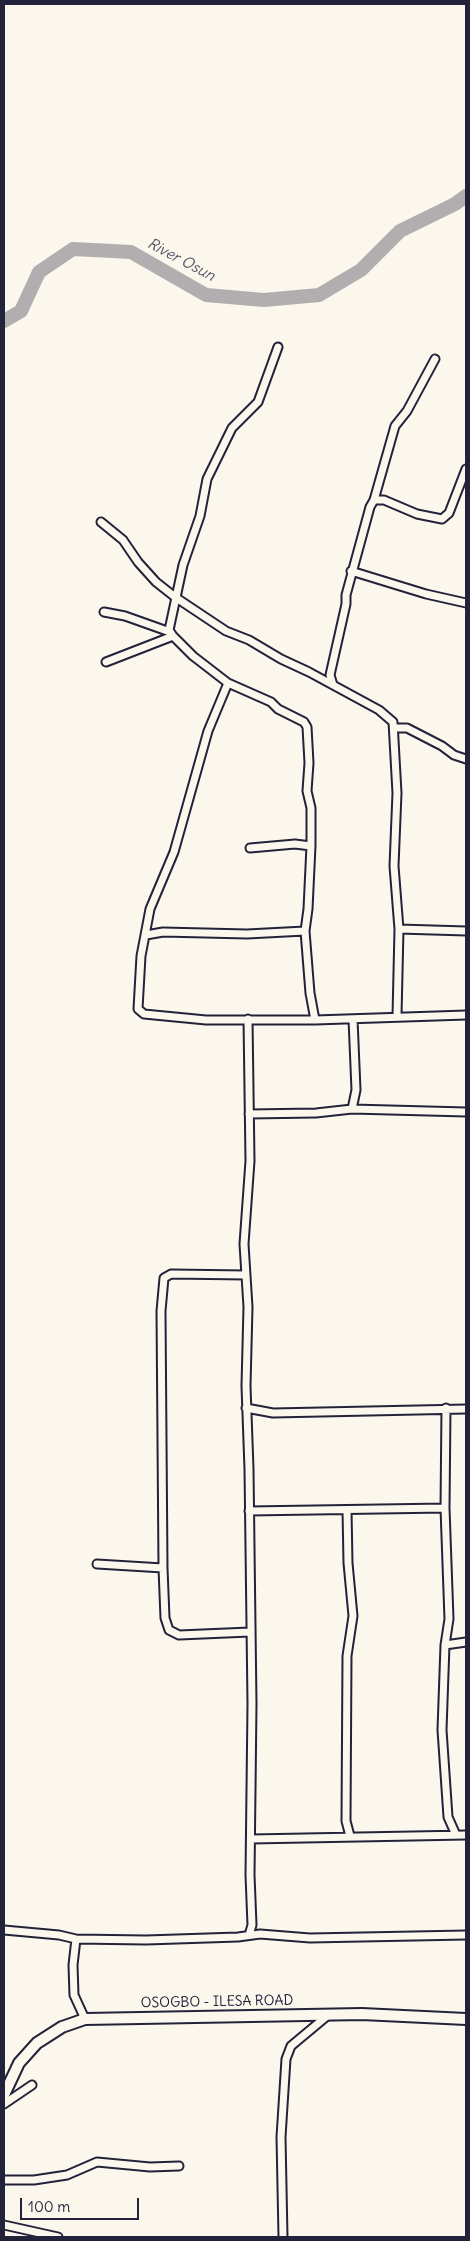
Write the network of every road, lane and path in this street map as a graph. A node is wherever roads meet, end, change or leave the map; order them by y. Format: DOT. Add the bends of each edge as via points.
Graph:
graph roads {
  1 [pos="278,347"];
  2 [pos="435,359"];
  3 [pos="466,469"];
  4 [pos="374,500"];
  5 [pos="101,522"];
  6 [pos="351,571"];
  7 [pos="175,597"];
  8 [pos="466,603"];
  9 [pos="104,612"];
  10 [pos="171,634"];
  11 [pos="106,662"];
  12 [pos="228,683"];
  13 [pos="333,685"];
  14 [pos="394,728"];
  15 [pos="466,759"];
  16 [pos="311,846"];
  17 [pos="250,848"];
  18 [pos="399,929"];
  19 [pos="305,931"];
  20 [pos="466,931"];
  21 [pos="146,935"];
  22 [pos="466,1015"];
  23 [pos="397,1016"];
  24 [pos="248,1019"];
  25 [pos="353,1019"];
  26 [pos="315,1020"];
  27 [pos="352,1109"];
  28 [pos="466,1112"];
  29 [pos="249,1114"];
  30 [pos="246,1275"];
  31 [pos="246,1408"];
  32 [pos="446,1408"];
  33 [pos="466,1409"];
  34 [pos="445,1508"];
  35 [pos="249,1510"];
  36 [pos="347,1510"];
  37 [pos="97,1564"];
  38 [pos="163,1568"];
  39 [pos="250,1632"];
  40 [pos="466,1642"];
  41 [pos="445,1645"];
  42 [pos="456,1834"];
  43 [pos="466,1835"];
  44 [pos="350,1836"];
  45 [pos="251,1839"];
  46 [pos="252,1925"];
  47 [pos="4,1930"];
  48 [pos="260,1934"];
  49 [pos="249,1935"];
  50 [pos="466,1935"];
  51 [pos="76,1939"];
  52 [pos="309,2015"];
  53 [pos="327,2016"];
  54 [pos="466,2019"];
  55 [pos="85,2020"];
  56 [pos="311,2030"];
  57 [pos="32,2085"];
  58 [pos="4,2095"];
  59 [pos="4,2104"];
  60 [pos="179,2166"];
  61 [pos="4,2180"];
  62 [pos="4,2225"];
  63 [pos="58,2237"];
  64 [pos="282,2237"];
  1 -- 7 [label="street" via="258,402 232,428 207,480 200,516"];
  2 -- 4 [label="street" via="407,411 395,426"];
  3 -- 4 [label="street" via="450,513 442,519 417,514 384,500"];
  4 -- 6 [label="street"];
  5 -- 7 [label="street" via="123,540 150,576"];
  6 -- 8 [label="street"];
  6 -- 13 [label="street" via="330,675"];
  7 -- 10 [label="street"];
  7 -- 13 [label="street" via="226,631"];
  9 -- 10 [label="street" via="125,616"];
  10 -- 11 [label="street"];
  10 -- 12 [label="street"];
  12 -- 16 [label="street" via="270,702 307,727 309,763 306,791 311,808"];
  12 -- 21 [label="street" via="198,760 174,852 150,909"];
  13 -- 14 [label="street" via="379,710 393,722"];
  14 -- 15 [label="street" via="406,728"];
  14 -- 18 [label="street" via="397,814 394,866"];
  16 -- 17 [label="street" via="295,844"];
  16 -- 19 [label="street"];
  18 -- 20 [label="street"];
  18 -- 23 [label="street"];
  19 -- 21 [label="street" via="247,934 163,932"];
  19 -- 26 [label="street"];
  21 -- 24 [label="street" via="138,988 138,1009 142,1013 206,1020"];
  22 -- 23 [label="street"];
  23 -- 25 [label="street"];
  24 -- 26 [label="street"];
  24 -- 29 [label="street"];
  25 -- 26 [label="street"];
  25 -- 27 [label="street" via="356,1090"];
  27 -- 28 [label="street"];
  27 -- 29 [label="street"];
  29 -- 30 [label="street"];
  30 -- 31 [label="street"];
  30 -- 38 [label="street" via="171,1274 164,1278 160,1311"];
  31 -- 32 [label="street" via="273,1413"];
  31 -- 35 [label="street"];
  32 -- 33 [label="street"];
  32 -- 34 [label="street"];
  34 -- 36 [label="street"];
  34 -- 41 [label="street" via="450,1619"];
  35 -- 36 [label="street"];
  35 -- 39 [label="street"];
  36 -- 44 [label="street" via="353,1616 347,1656 346,1821"];
  37 -- 38 [label="street"];
  38 -- 39 [label="street" via="165,1618 169,1630 179,1635"];
  39 -- 45 [label="street"];
  40 -- 41 [label="street"];
  41 -- 42 [label="street" via="442,1730 446,1800 448,1817"];
  42 -- 43 [label="street"];
  42 -- 44 [label="street"];
  44 -- 45 [label="street"];
  45 -- 46 [label="street"];
  46 -- 48 [label="street"];
  46 -- 49 [label="street"];
  47 -- 51 [label="street"];
  48 -- 49 [label="street"];
  48 -- 50 [label="street" via="310,1938"];
  49 -- 51 [label="street" via="146,1940"];
  51 -- 55 [label="street" via="74,1995"];
  52 -- 53 [label="main road, OSOGBO - ILESA ROAD"];
  52 -- 55 [label="main road, OSOGBO - ILESA ROAD"];
  52 -- 56 [label="street"];
  53 -- 54 [label="main road, OSOGBO - ILESA ROAD" via="378,2014"];
  53 -- 56 [label="street"];
  55 -- 58 [label="main road, OSOGBO - ILESA ROAD" via="62,2027 37,2043 19,2063"];
  56 -- 64 [label="street" via="291,2046 286,2058 281,2137"];
  57 -- 59 [label="street"];
  60 -- 61 [label="street" via="97,2162 67,2175"];
  62 -- 63 [label="street"];
}
